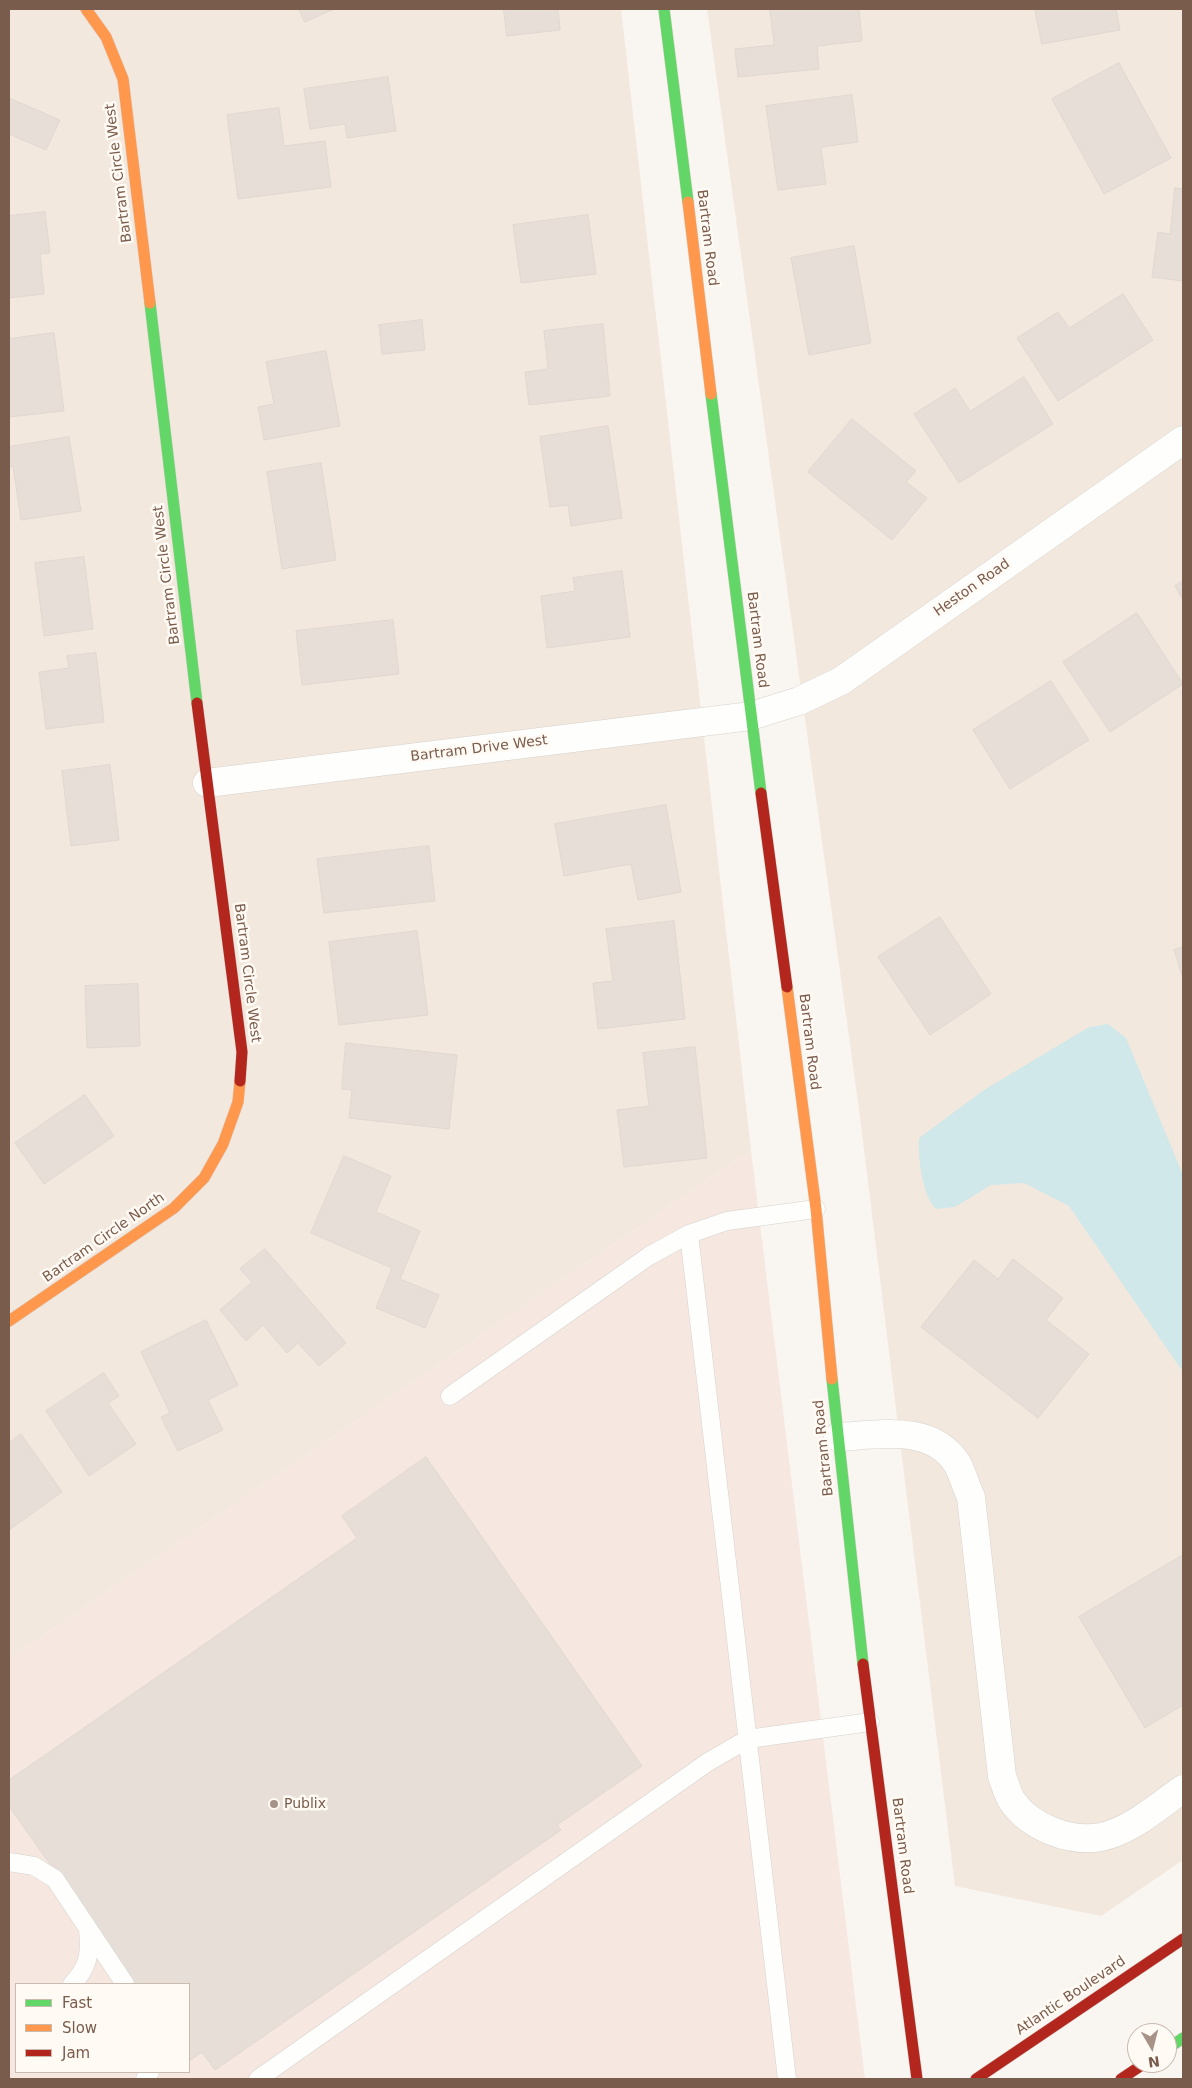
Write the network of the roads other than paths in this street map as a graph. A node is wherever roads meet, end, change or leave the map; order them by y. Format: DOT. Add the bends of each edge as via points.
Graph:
graph roads {
  1 [pos="86,9"];
  2 [pos="664,9"];
  3 [pos="1183,440"];
  4 [pos="751,716"];
  5 [pos="207,782"];
  6 [pos="223,1144"];
  7 [pos="816,1210"];
  8 [pos="689,1234"];
  9 [pos="9,1321"];
  10 [pos="450,1396"];
  11 [pos="838,1438"];
  12 [pos="870,1722"];
  13 [pos="748,1739"];
  14 [pos="1183,1789"];
  15 [pos="9,1862"];
  16 [pos="88,1928"];
  17 [pos="1183,1938"];
  18 [pos="73,1983"];
  19 [pos="124,1983"];
  20 [pos="258,2079"];
  21 [pos="787,2079"];
  22 [pos="917,2079"];
  23 [pos="976,2079"];
  1 -- 5 [label="street, Bartram Circle West" via="106,37 123,79"];
  2 -- 4 [label="street, Bartram Road"];
  3 -- 4 [label="street, Heston Road" via="841,680 800,701"];
  4 -- 5 [label="street, Bartram Drive West"];
  4 -- 7 [label="street, Bartram Road"];
  5 -- 6 [label="street, Bartram Circle West" via="242,1052 238,1102"];
  6 -- 9 [label="street, Bartram Circle North" via="204,1178 174,1208"];
  7 -- 8 [label="lane" via="727,1221"];
  7 -- 11 [label="street, Bartram Road"];
  8 -- 10 [label="lane" via="649,1256"];
  8 -- 13 [label="lane"];
  11 -- 12 [label="street, Bartram Road"];
  11 -- 14 [label="street" via="905,1433 936,1442 957,1464 971,1497 1002,1776 1012,1802 1040,1827 1069,1838 1100,1838 1126,1828"];
  12 -- 13 [label="lane"];
  12 -- 22 [label="street, Bartram Road"];
  13 -- 20 [label="lane" via="708,1762"];
  13 -- 21 [label="lane"];
  15 -- 16 [label="lane" via="34,1866 55,1879"];
  16 -- 18 [label="lane" via="90,1954"];
  16 -- 19 [label="lane"];
  17 -- 23 [label="street, Atlantic Boulevard"];
}
